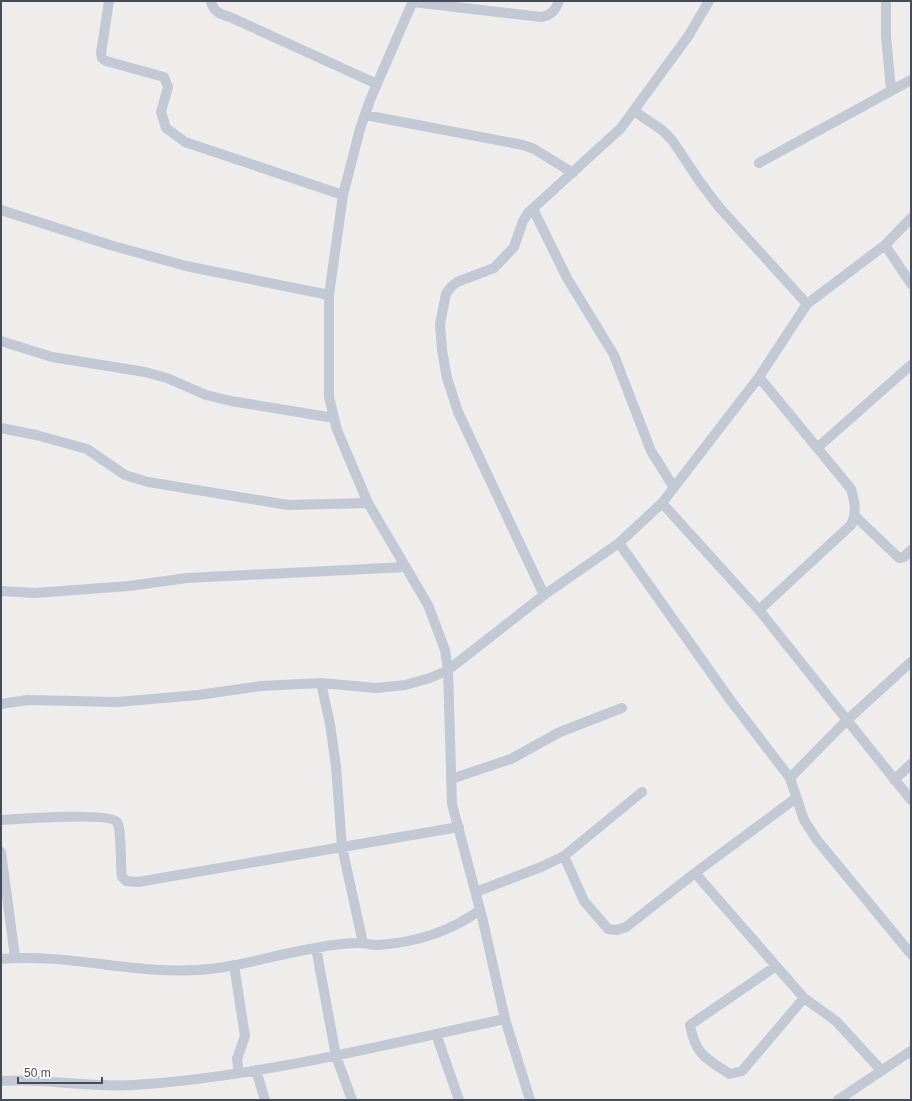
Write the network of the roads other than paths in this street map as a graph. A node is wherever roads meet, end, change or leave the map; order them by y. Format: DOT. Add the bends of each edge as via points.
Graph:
graph roads {
  1 [pos="110,1"];
  2 [pos="211,1"];
  3 [pos="413,1"];
  4 [pos="559,1"];
  5 [pos="709,1"];
  6 [pos="886,1"];
  7 [pos="911,80"];
  8 [pos="377,84"];
  9 [pos="891,90"];
  10 [pos="634,111"];
  11 [pos="365,115"];
  12 [pos="759,163"];
  13 [pos="573,173"];
  14 [pos="343,195"];
  15 [pos="533,209"];
  16 [pos="1,210"];
  17 [pos="911,218"];
  18 [pos="885,245"];
  19 [pos="911,284"];
  20 [pos="329,295"];
  21 [pos="806,304"];
  22 [pos="1,340"];
  23 [pos="911,365"];
  24 [pos="759,377"];
  25 [pos="334,418"];
  26 [pos="1,428"];
  27 [pos="817,448"];
  28 [pos="673,486"];
  29 [pos="368,503"];
  30 [pos="662,503"];
  31 [pos="856,516"];
  32 [pos="619,543"];
  33 [pos="911,550"];
  34 [pos="406,567"];
  35 [pos="1,590"];
  36 [pos="544,595"];
  37 [pos="759,610"];
  38 [pos="911,662"];
  39 [pos="448,670"];
  40 [pos="321,683"];
  41 [pos="1,704"];
  42 [pos="622,708"];
  43 [pos="846,721"];
  44 [pos="911,764"];
  45 [pos="790,778"];
  46 [pos="451,779"];
  47 [pos="894,780"];
  48 [pos="642,792"];
  49 [pos="796,798"];
  50 [pos="911,800"];
  51 [pos="1,820"];
  52 [pos="458,828"];
  53 [pos="342,847"];
  54 [pos="1,852"];
  55 [pos="564,856"];
  56 [pos="695,873"];
  57 [pos="476,892"];
  58 [pos="480,910"];
  59 [pos="363,943"];
  60 [pos="316,948"];
  61 [pos="911,954"];
  62 [pos="15,957"];
  63 [pos="1,959"];
  64 [pos="234,966"];
  65 [pos="776,966"];
  66 [pos="804,998"];
  67 [pos="505,1019"];
  68 [pos="436,1034"];
  69 [pos="911,1051"];
  70 [pos="336,1056"];
  71 [pos="256,1070"];
  72 [pos="882,1070"];
  73 [pos="239,1073"];
  74 [pos="1,1081"];
  75 [pos="265,1100"];
  76 [pos="352,1100"];
  77 [pos="459,1100"];
  78 [pos="530,1100"];
  79 [pos="838,1100"];
  1 -- 14 [label="street" via="102,58 164,77 168,87 161,112 166,128 185,142"];
  2 -- 8 [label="street" via="218,13"];
  3 -- 4 [label="street" via="541,16 550,14"];
  3 -- 8 [label="street"];
  5 -- 10 [label="street" via="689,35"];
  6 -- 9 [label="street"];
  7 -- 9 [label="street"];
  8 -- 11 [label="street"];
  9 -- 12 [label="street"];
  10 -- 13 [label="street" via="621,128"];
  10 -- 21 [label="street" via="672,140 719,207"];
  11 -- 13 [label="street" via="523,145"];
  11 -- 14 [label="street"];
  13 -- 15 [label="street"];
  14 -- 20 [label="street"];
  15 -- 28 [label="street" via="567,278 614,356 651,451"];
  15 -- 36 [label="street" via="523,221 514,247 494,268 457,282 446,294 440,324 442,350 458,412"];
  16 -- 20 [label="street" via="186,266"];
  17 -- 18 [label="street"];
  18 -- 19 [label="street"];
  18 -- 21 [label="street"];
  20 -- 25 [label="street" via="329,397"];
  21 -- 24 [label="street"];
  22 -- 25 [label="street" via="52,357 145,372 167,378 206,395 231,401"];
  23 -- 27 [label="street"];
  24 -- 27 [label="street"];
  24 -- 28 [label="street"];
  25 -- 29 [label="street"];
  26 -- 29 [label="street" via="87,449 125,475 148,482 288,505"];
  27 -- 31 [label="street" via="851,489"];
  28 -- 30 [label="street"];
  29 -- 34 [label="street"];
  30 -- 32 [label="street"];
  30 -- 37 [label="street"];
  31 -- 33 [label="street" via="899,558"];
  31 -- 37 [label="street" via="851,525"];
  32 -- 36 [label="street"];
  32 -- 45 [label="street" via="731,701"];
  34 -- 35 [label="street" via="187,578 129,586 36,593"];
  34 -- 39 [label="street" via="428,605 445,650"];
  36 -- 39 [label="street"];
  37 -- 43 [label="street"];
  38 -- 43 [label="street"];
  39 -- 40 [label="street" via="406,685 376,688"];
  39 -- 46 [label="street"];
  40 -- 41 [label="street" via="261,686 118,702 27,700"];
  40 -- 53 [label="street" via="336,766"];
  42 -- 46 [label="street" via="560,732 511,759"];
  43 -- 45 [label="street"];
  43 -- 47 [label="street"];
  44 -- 47 [label="street"];
  45 -- 49 [label="street"];
  46 -- 52 [label="street" via="452,804"];
  47 -- 50 [label="street"];
  48 -- 55 [label="street"];
  49 -- 56 [label="street"];
  49 -- 61 [label="street" via="804,820 817,840"];
  51 -- 53 [label="street" via="86,816 113,819 117,822 119,831 122,877 126,881 138,882"];
  52 -- 53 [label="street"];
  52 -- 57 [label="street"];
  53 -- 59 [label="street"];
  54 -- 62 [label="street"];
  55 -- 56 [label="street" via="584,902 608,928 617,930 626,927"];
  55 -- 57 [label="street"];
  56 -- 65 [label="street"];
  57 -- 58 [label="street"];
  58 -- 59 [label="street" via="455,926 428,936 376,945"];
  58 -- 67 [label="street"];
  59 -- 60 [label="street"];
  60 -- 64 [label="street"];
  60 -- 70 [label="street"];
  62 -- 63 [label="street"];
  62 -- 64 [label="street" via="153,969 197,970"];
  64 -- 73 [label="street" via="245,1036 237,1059"];
  65 -- 66 [label="street"];
  65 -- 66 [label="street" via="690,1025 693,1042 706,1059 730,1074 742,1071"];
  66 -- 72 [label="street" via="836,1021"];
  67 -- 68 [label="street"];
  67 -- 78 [label="street"];
  68 -- 70 [label="street"];
  68 -- 77 [label="street"];
  69 -- 72 [label="street"];
  70 -- 71 [label="street"];
  70 -- 76 [label="street"];
  71 -- 73 [label="street"];
  71 -- 75 [label="street"];
  72 -- 79 [label="street"];
  73 -- 74 [label="street" via="180,1082 131,1085 77,1085 29,1079"];
}
